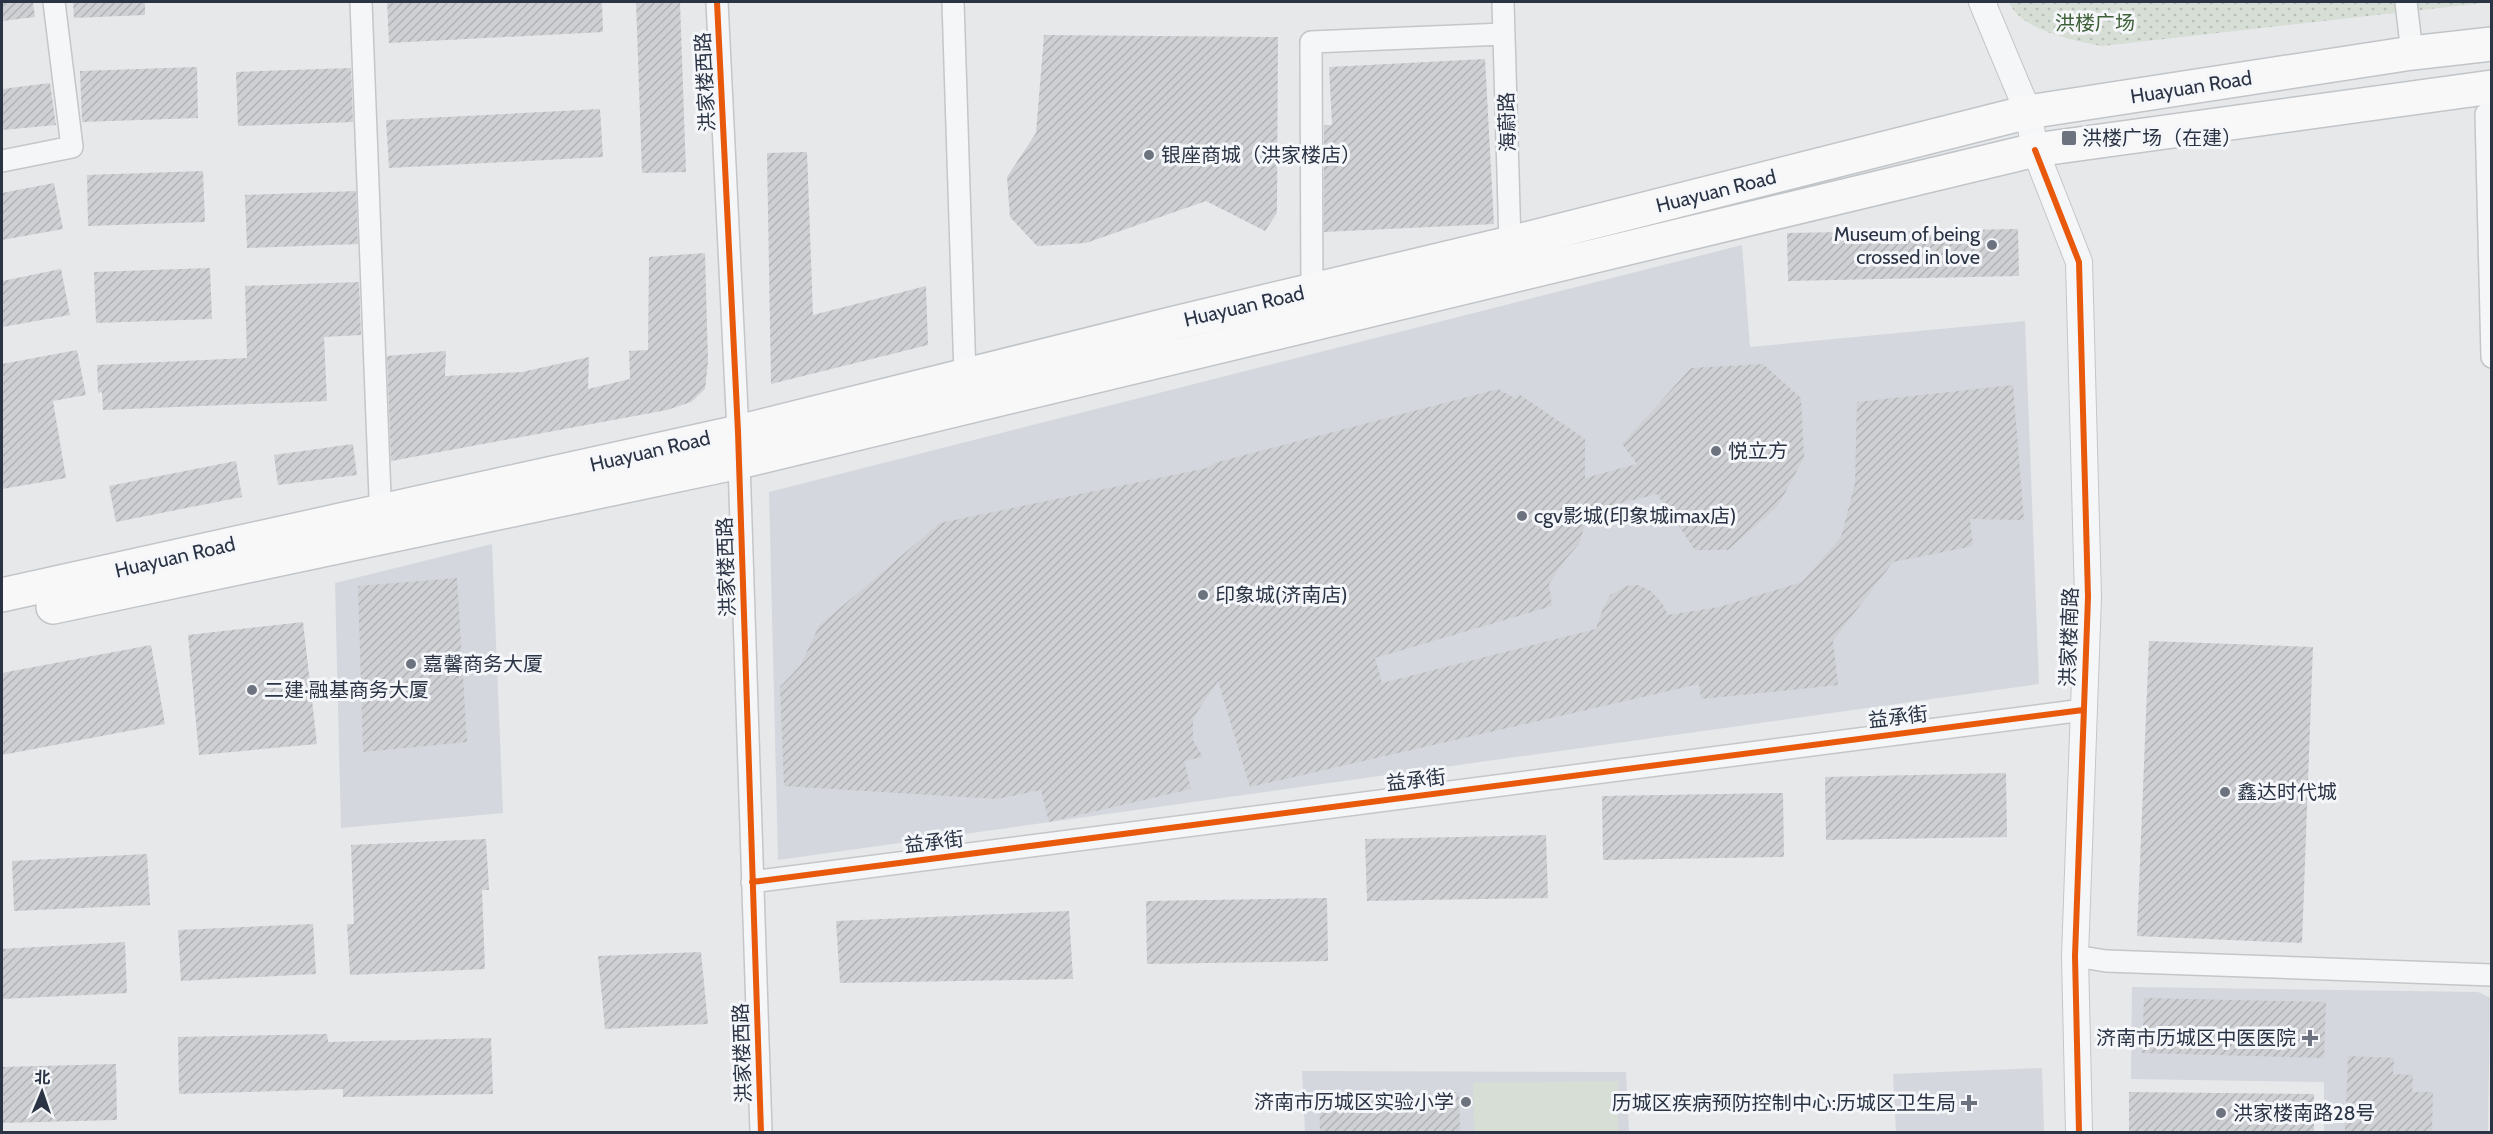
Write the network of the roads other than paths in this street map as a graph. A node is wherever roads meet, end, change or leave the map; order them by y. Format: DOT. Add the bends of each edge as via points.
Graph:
graph roads {
  1 [pos="54,2"];
  2 [pos="361,2"];
  3 [pos="717,2"];
  4 [pos="953,2"];
  5 [pos="1503,2"];
  6 [pos="1982,2"];
  7 [pos="2406,2"];
  8 [pos="1504,34"];
  9 [pos="2492,44"];
  10 [pos="2412,53"];
  11 [pos="2492,87"];
  12 [pos="2028,112"];
  13 [pos="2492,113"];
  14 [pos="2035,150"];
  15 [pos="2,161"];
  16 [pos="1510,243"];
  17 [pos="1312,291"];
  18 [pos="1312,325"];
  19 [pos="2492,357"];
  20 [pos="965,375"];
  21 [pos="738,447"];
  22 [pos="381,524"];
  23 [pos="2,596"];
  24 [pos="2,618"];
  25 [pos="2083,710"];
  26 [pos="752,882"];
  27 [pos="2075,956"];
  28 [pos="2492,975"];
  29 [pos="761,1132"];
  30 [pos="2079,1132"];
  1 -- 15 [label="street" via="72,147"];
  2 -- 22 [label="street"];
  3 -- 21 [label="street, 洪家楼西路"];
  4 -- 20 [label="street"];
  5 -- 8 [label="street, 海蔚路"];
  6 -- 12 [label="street, 洪家楼南路"];
  7 -- 10 [label="street"];
  8 -- 16 [label="street, 海蔚路"];
  8 -- 17 [label="street" via="1311,42"];
  9 -- 10 [label="main road, Huayuan Road"];
  10 -- 12 [label="main road, Huayuan Road"];
  11 -- 14 [label="main road, Huayuan Road"];
  12 -- 14 [label="street, 洪家楼南路"];
  12 -- 16 [label="main road, Huayuan Road"];
  13 -- 19 [label="street" via="2486,114"];
  14 -- 18 [label="main road, Huayuan Road"];
  14 -- 25 [label="street, 洪家楼南路" via="2079,262 2088,597"];
  16 -- 17 [label="main road, Huayuan Road"];
  17 -- 18 [label="street"];
  17 -- 20 [label="main road, Huayuan Road"];
  18 -- 21 [label="main road, Huayuan Road"];
  20 -- 21 [label="main road, Huayuan Road"];
  21 -- 22 [label="main road, Huayuan Road"];
  21 -- 26 [label="street, 洪家楼西路"];
  22 -- 23 [label="main road, Huayuan Road"];
  22 -- 24 [label="main road, Huayuan Road"];
  25 -- 26 [label="street, 益承街"];
  25 -- 27 [label="street, 洪家楼南路"];
  26 -- 29 [label="street, 洪家楼西路"];
  27 -- 28 [label="street" via="2106,961"];
  27 -- 30 [label="street, 洪家楼南路"];
}
